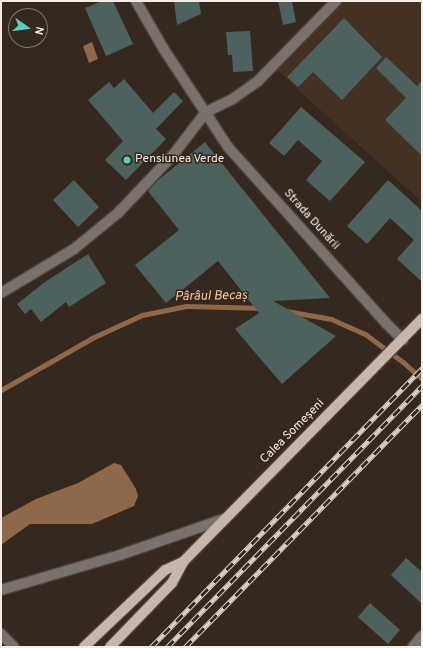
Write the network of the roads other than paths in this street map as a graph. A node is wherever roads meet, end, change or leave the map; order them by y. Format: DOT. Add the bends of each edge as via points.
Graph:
graph roads {
  1 [pos="136,1"];
  2 [pos="336,1"];
  3 [pos="206,112"];
  4 [pos="1,293"];
  5 [pos="422,319"];
  6 [pos="401,341"];
  7 [pos="226,518"];
  8 [pos="183,562"];
  9 [pos="1,590"];
  10 [pos="1,634"];
  11 [pos="422,636"];
  12 [pos="14,647"];
  13 [pos="84,647"];
  14 [pos="110,647"];
  15 [pos="413,647"];
  1 -- 3 [label="street, Strada Dunării" via="163,48"];
  2 -- 3 [label="street" via="258,81 231,100"];
  3 -- 4 [label="street" via="174,155 118,213 74,249"];
  3 -- 6 [label="street, Strada Dunării" via="228,147"];
  5 -- 6 [label="main road, Calea Someșeni"];
  6 -- 7 [label="main road, Calea Someșeni"];
  7 -- 8 [label="main road, Calea Someșeni"];
  7 -- 9 [label="street" via="120,555"];
  8 -- 13 [label="main road, Calea Someșeni" via="165,570"];
  8 -- 14 [label="main road, Calea Someșeni" via="172,584"];
  10 -- 12 [label="street"];
  11 -- 15 [label="street"];
}
